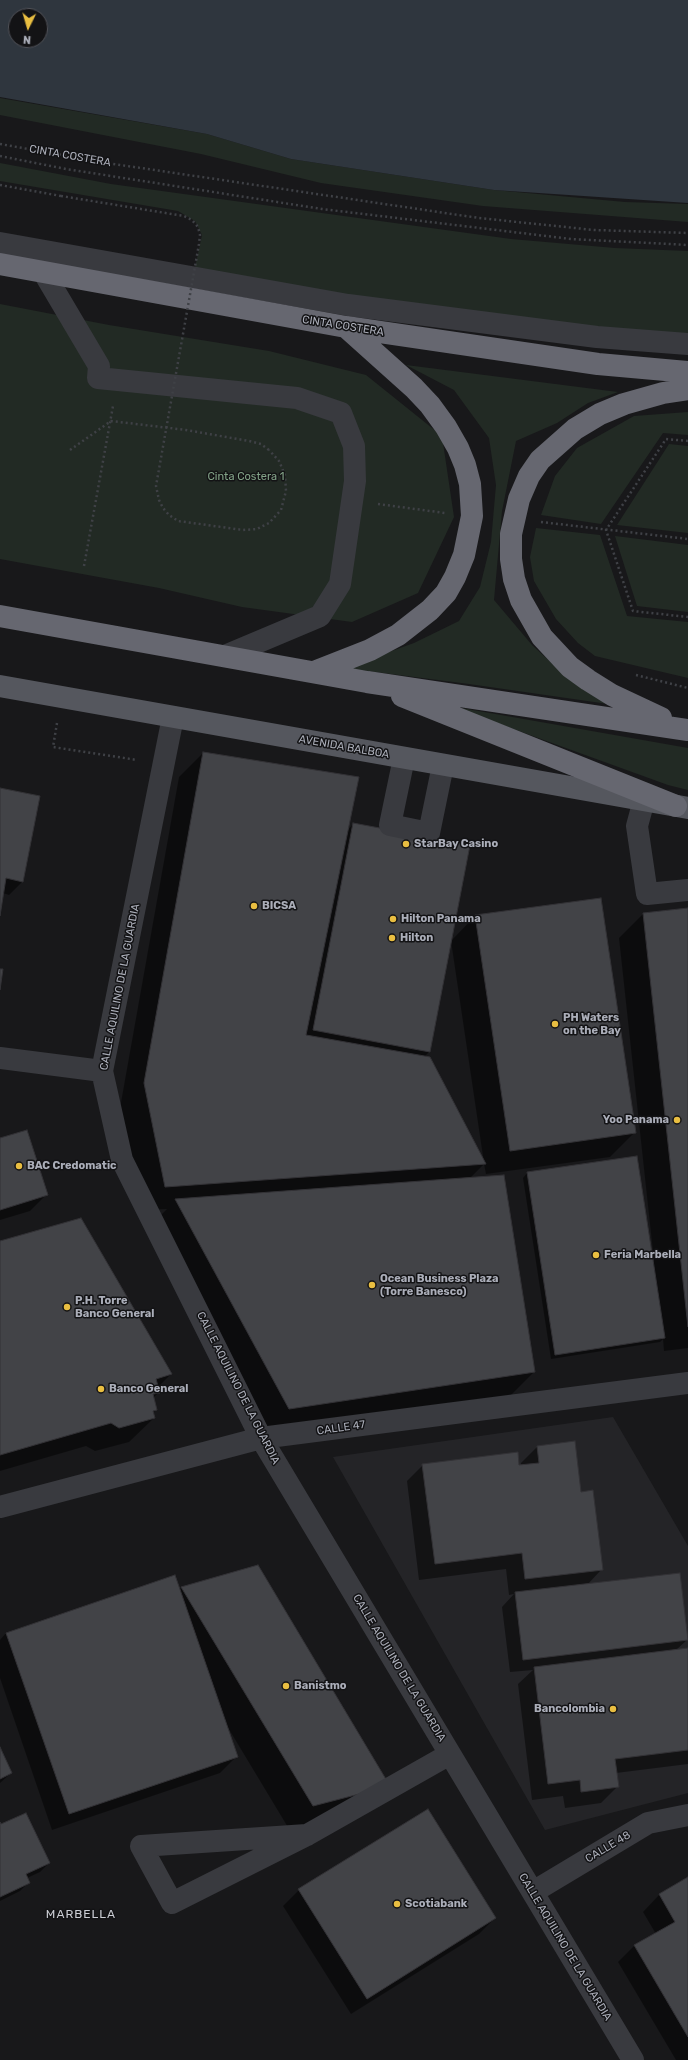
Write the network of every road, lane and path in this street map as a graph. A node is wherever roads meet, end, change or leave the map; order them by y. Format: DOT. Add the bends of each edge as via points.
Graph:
graph roads {
  1 [pos="0,144"];
  2 [pos="0,156"];
  3 [pos="0,185"];
  4 [pos="688,233"];
  5 [pos="0,243"];
  6 [pos="688,245"];
  7 [pos="0,264"];
  8 [pos="44,273"];
  9 [pos="346,327"];
  10 [pos="688,344"];
  11 [pos="688,372"];
  12 [pos="118,380"];
  13 [pos="688,389"];
  14 [pos="111,421"];
  15 [pos="688,441"];
  16 [pos="70,450"];
  17 [pos="84,566"];
  18 [pos="0,616"];
  19 [pos="688,617"];
  20 [pos="225,656"];
  21 [pos="314,672"];
  22 [pos="367,682"];
  23 [pos="0,686"];
  24 [pos="61,697"];
  25 [pos="173,717"];
  26 [pos="688,726"];
  27 [pos="688,730"];
  28 [pos="404,758"];
  29 [pos="164,764"];
  30 [pos="443,764"];
  31 [pos="644,800"];
  32 [pos="682,807"];
  33 [pos="688,890"];
  34 [pos="0,1058"];
  35 [pos="102,1071"];
  36 [pos="688,1383"];
  37 [pos="261,1438"];
  38 [pos="0,1507"];
  39 [pos="450,1754"];
  40 [pos="688,1815"];
  41 [pos="307,1835"];
  42 [pos="533,1892"];
  43 [pos="633,2060"];
  1 -- 4 [label="path, CINTA COSTERA" via="107,163 479,218 594,230"];
  2 -- 6 [label="path" via="66,169 330,210 571,240"];
  3 -- 14 [label="path, bridge" via="184,216 192,220 198,227 199,244 156,486 159,500 169,515 178,520 243,530 257,529 269,524 281,510 286,491 285,475 279,461 261,444 186,430"];
  5 -- 10 [label="street" via="348,305 597,337"];
  7 -- 8 [label="highway, CINTA COSTERA"];
  8 -- 9 [label="highway, CINTA COSTERA"];
  8 -- 12 [label="street" via="99,366 98,378"];
  9 -- 11 [label="highway, CINTA COSTERA" via="598,364"];
  9 -- 21 [label="highway" via="414,388 446,427 465,465 470,484 472,516 464,555 455,577 446,593 430,610 398,635 370,650"];
  12 -- 14 [label="path"];
  12 -- 20 [label="street" via="297,398 341,413 354,446 355,481 340,584 336,591 320,616"];
  13 -- 26 [label="highway" via="624,404 575,428 540,460 529,476 519,499 511,534 514,579 521,600 542,638 570,668 606,691 660,718"];
  14 -- 16 [label="path"];
  14 -- 17 [label="path"];
  15 -- 19 [label="path" via="666,438 606,530 632,611"];
  18 -- 20 [label="highway"];
  20 -- 21 [label="highway"];
  21 -- 22 [label="highway"];
  22 -- 27 [label="highway"];
  22 -- 32 [label="highway"];
  23 -- 24 [label="main road, AVENIDA BALBOA"];
  24 -- 25 [label="main road, AVENIDA BALBOA"];
  24 -- 29 [label="path" via="53,747"];
  25 -- 28 [label="main road, AVENIDA BALBOA"];
  25 -- 29 [label="street, CALLE AQUILINO DE LA GUARDIA"];
  28 -- 30 [label="main road, AVENIDA BALBOA"];
  28 -- 30 [label="street" via="390,825 429,833"];
  29 -- 35 [label="street, CALLE AQUILINO DE LA GUARDIA"];
  30 -- 31 [label="main road, AVENIDA BALBOA"];
  31 -- 32 [label="main road, AVENIDA BALBOA"];
  31 -- 33 [label="street" via="637,826 647,894"];
  34 -- 35 [label="street"];
  35 -- 37 [label="street, CALLE AQUILINO DE LA GUARDIA" via="122,1160"];
  36 -- 37 [label="street, CALLE 47"];
  37 -- 38 [label="street, CALLE 47"];
  37 -- 39 [label="street, CALLE AQUILINO DE LA GUARDIA"];
  39 -- 41 [label="street"];
  39 -- 42 [label="street, CALLE AQUILINO DE LA GUARDIA"];
  40 -- 42 [label="street, CALLE 48" via="648,1823"];
  41 -- 41 [label="street" via="172,1904 141,1846 284,1837"];
  42 -- 43 [label="street, CALLE AQUILINO DE LA GUARDIA"];
}
